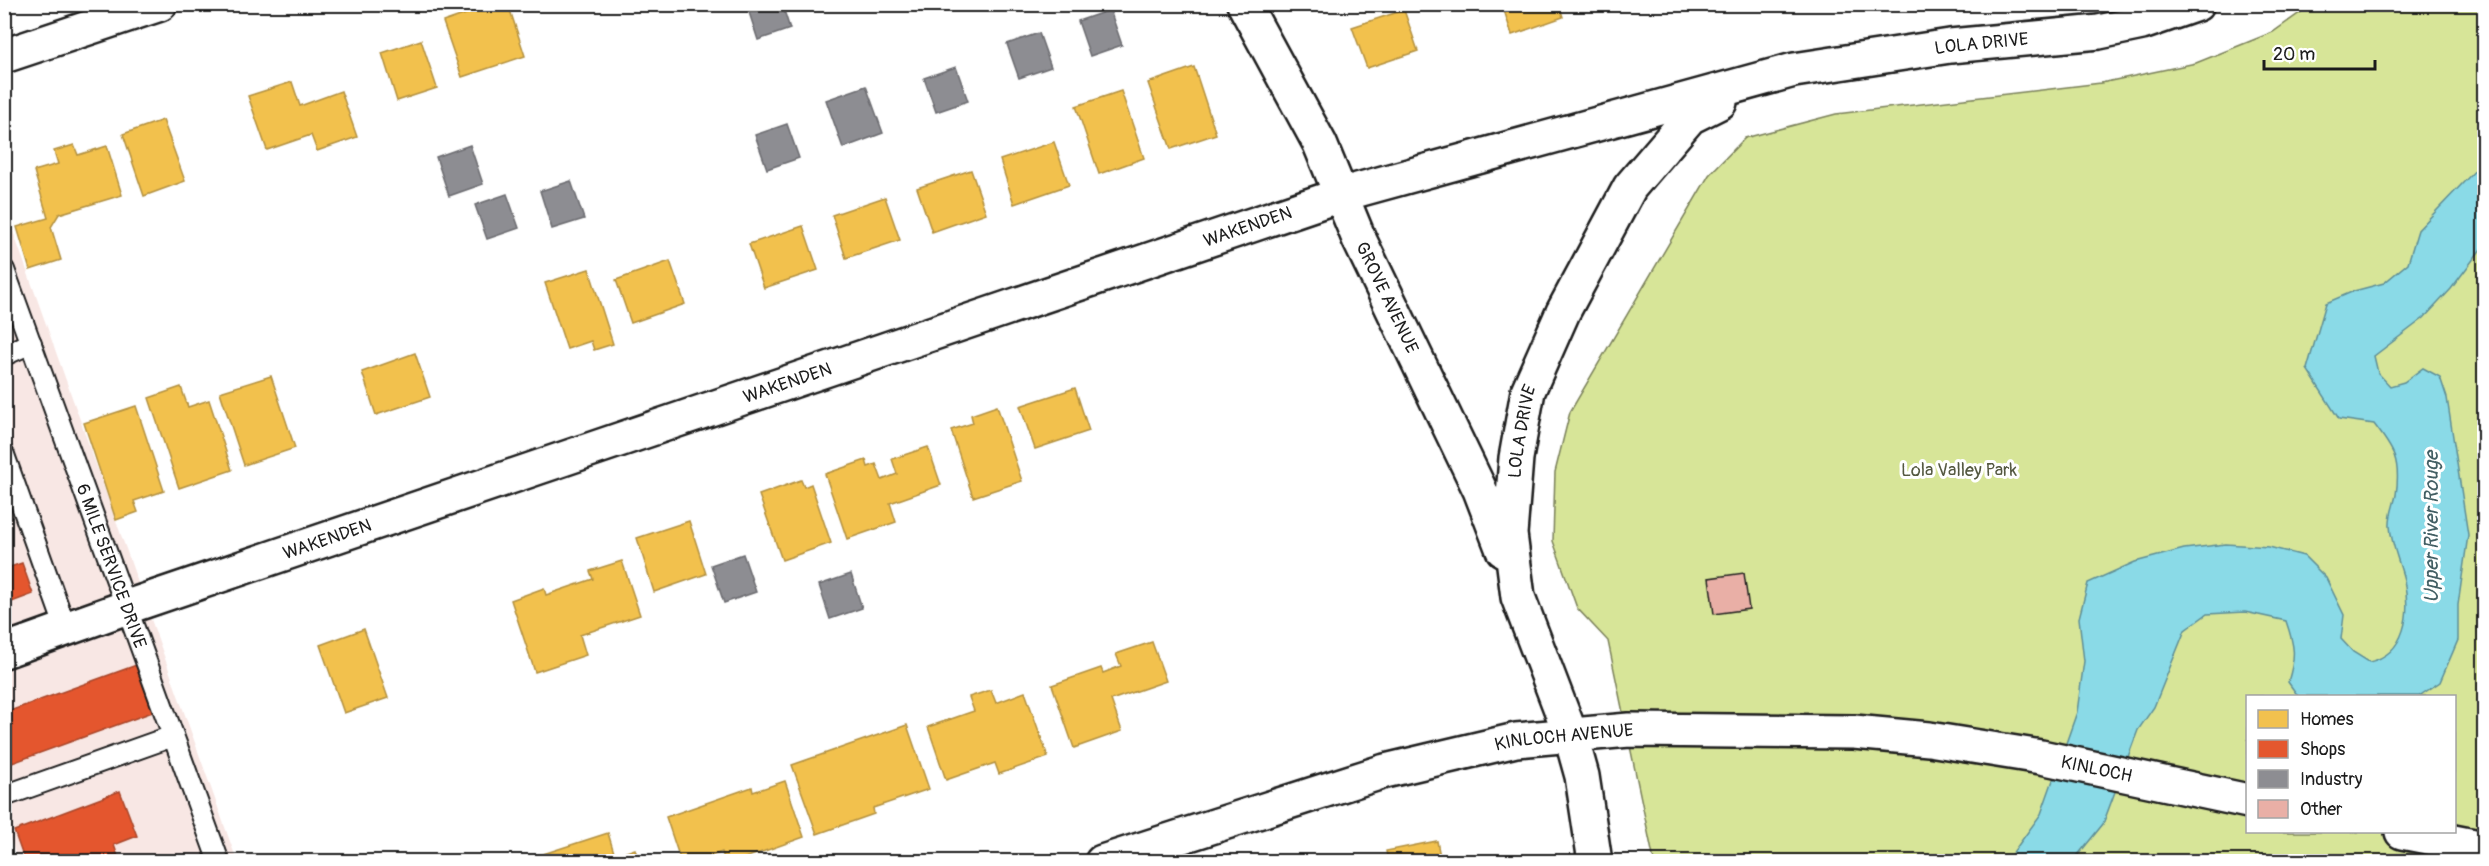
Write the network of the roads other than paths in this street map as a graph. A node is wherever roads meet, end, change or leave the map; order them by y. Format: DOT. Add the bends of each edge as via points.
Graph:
graph roads {
  1 [pos="160,4"];
  2 [pos="1244,4"];
  3 [pos="2197,4"];
  4 [pos="4,56"];
  5 [pos="1764,80"];
  6 [pos="1575,131"];
  7 [pos="1343,194"];
  8 [pos="4,270"];
  9 [pos="31,343"];
  10 [pos="4,355"];
  11 [pos="4,455"];
  12 [pos="1518,597"];
  13 [pos="127,607"];
  14 [pos="66,629"];
  15 [pos="4,651"];
  16 [pos="1570,734"];
  17 [pos="173,736"];
  18 [pos="2041,757"];
  19 [pos="4,796"];
  20 [pos="2246,801"];
  21 [pos="2412,833"];
  22 [pos="2484,848"];
  23 [pos="219,861"];
  24 [pos="1102,861"];
  25 [pos="1595,861"];
  1 -- 4 [label="street"];
  2 -- 7 [label="street, GROVE AVENUE"];
  3 -- 5 [label="street, LOLA DRIVE" via="2142,23 2099,32 1950,46 1794,70"];
  5 -- 6 [label="street, LOLA DRIVE"];
  5 -- 12 [label="street, LOLA DRIVE" via="1690,117 1671,137 1630,187 1563,312 1528,391 1516,458 1510,534"];
  6 -- 7 [label="street, WAKENDEN"];
  7 -- 12 [label="street, GROVE AVENUE" via="1359,239 1480,490"];
  7 -- 13 [label="street, WAKENDEN"];
  8 -- 9 [label="lane, 6 MILE SERVICE DRIVE"];
  9 -- 10 [label="lane"];
  9 -- 13 [label="lane, 6 MILE SERVICE DRIVE"];
  11 -- 14 [label="lane"];
  12 -- 16 [label="street, LOLA DRIVE"];
  13 -- 14 [label="street, WAKENDEN"];
  13 -- 17 [label="lane, 6 MILE SERVICE DRIVE"];
  14 -- 15 [label="street, WAKENDEN"];
  16 -- 18 [label="street, KINLOCH AVENUE" via="1699,728 1854,732 1929,739"];
  16 -- 24 [label="street, KINLOCH AVENUE" via="1516,740 1385,771"];
  16 -- 25 [label="street, LOLA DRIVE" via="1582,776"];
  17 -- 19 [label="lane"];
  17 -- 23 [label="lane, 6 MILE SERVICE DRIVE"];
  18 -- 20 [label="street, KINLOCH"];
  21 -- 22 [label="street"];
}
